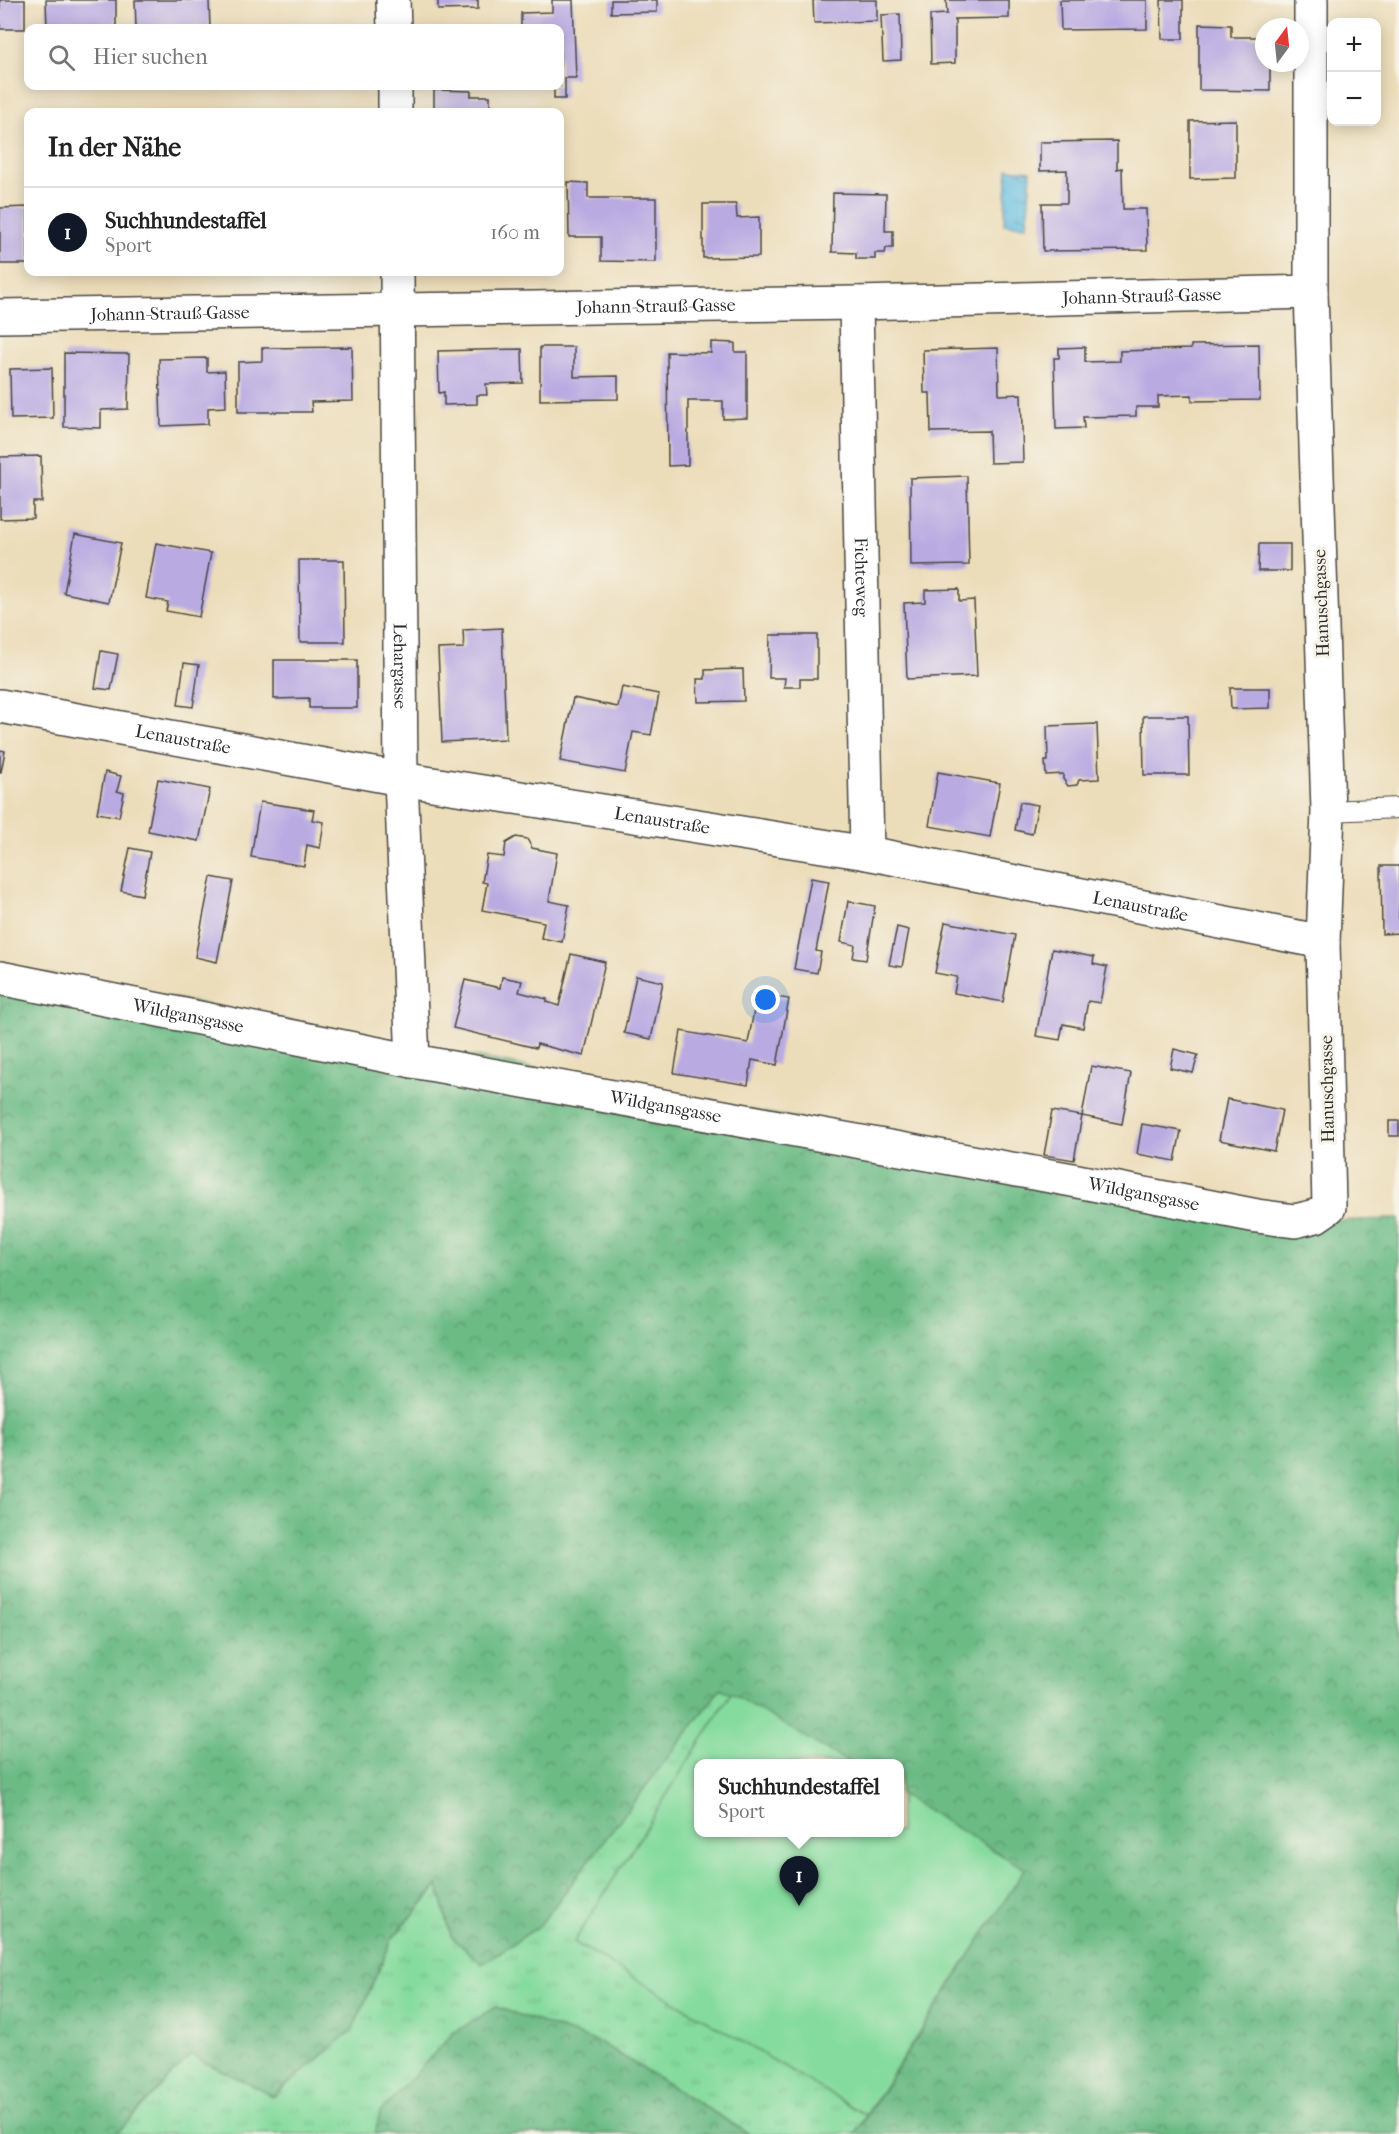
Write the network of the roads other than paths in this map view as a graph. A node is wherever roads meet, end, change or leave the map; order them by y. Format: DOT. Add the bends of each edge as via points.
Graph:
graph roads {
  1 [pos="393,0"];
  2 [pos="1311,0"];
  3 [pos="394,24"];
  4 [pos="394,90"];
  5 [pos="395,108"];
  6 [pos="397,276"];
  7 [pos="1311,292"];
  8 [pos="856,303"];
  9 [pos="397,312"];
  10 [pos="0,316"];
  11 [pos="0,706"];
  12 [pos="401,779"];
  13 [pos="1399,808"];
  14 [pos="1328,811"];
  15 [pos="867,853"];
  16 [pos="1323,942"];
  17 [pos="0,978"];
  18 [pos="413,1062"];
  19 [pos="1329,1207"];
  1 -- 3 [label="street"];
  2 -- 7 [label="street, Hanuschgasse"];
  4 -- 5 [label="street"];
  6 -- 9 [label="street, Lehargasse"];
  7 -- 8 [label="street, Johann-Strauß-Gasse"];
  7 -- 14 [label="street, Hanuschgasse"];
  8 -- 9 [label="street, Johann-Strauß-Gasse"];
  8 -- 15 [label="street, Fichteweg"];
  9 -- 10 [label="street, Johann-Strauß-Gasse"];
  9 -- 12 [label="street, Lehargasse"];
  11 -- 12 [label="street, Lenaustraße"];
  12 -- 15 [label="street, Lenaustraße"];
  12 -- 18 [label="street, Lehargasse"];
  13 -- 14 [label="lane"];
  14 -- 16 [label="street, Hanuschgasse"];
  15 -- 16 [label="street, Lenaustraße"];
  16 -- 19 [label="street, Hanuschgasse"];
  17 -- 18 [label="street, Wildgansgasse"];
  18 -- 19 [label="street, Wildgansgasse" via="1257,1216 1295,1221 1316,1216"];
}
